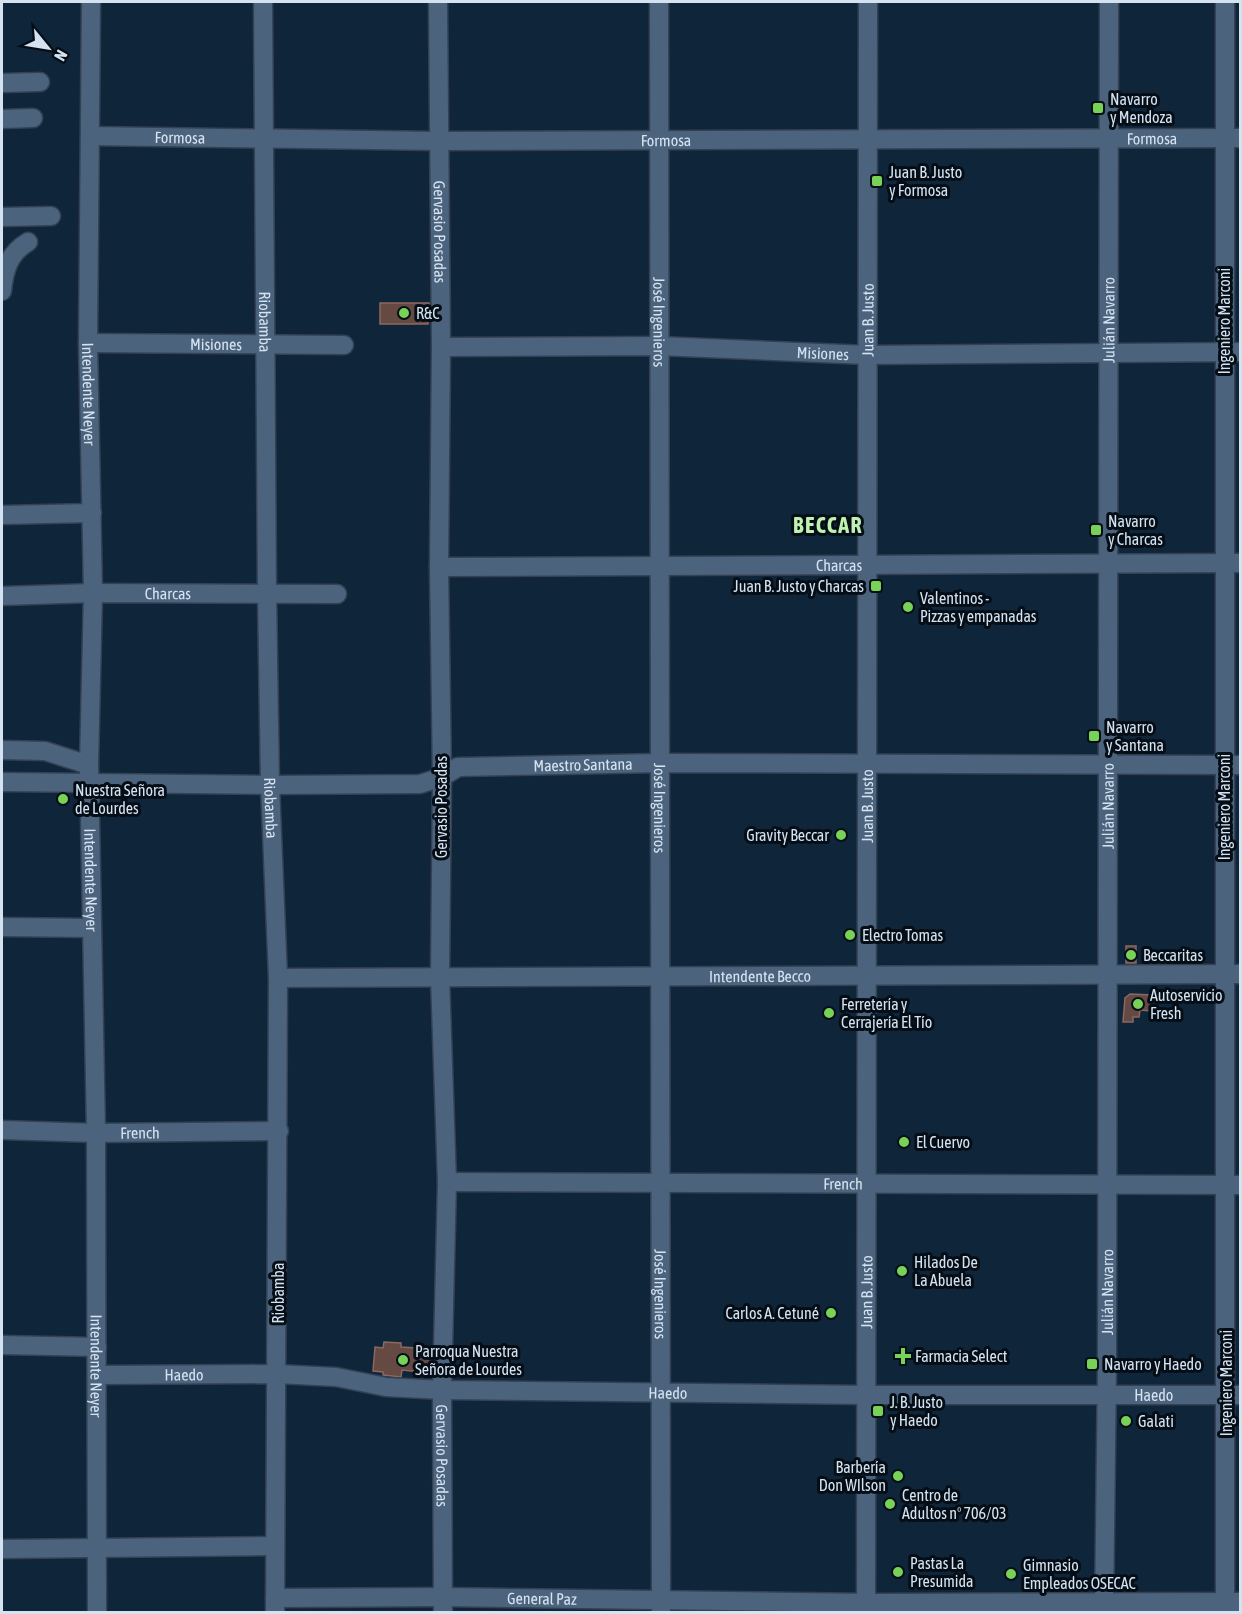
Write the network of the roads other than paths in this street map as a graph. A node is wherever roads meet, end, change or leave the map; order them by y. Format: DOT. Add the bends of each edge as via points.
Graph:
graph roads {
  1 [pos="91,2"];
  2 [pos="263,2"];
  3 [pos="438,2"];
  4 [pos="659,2"];
  5 [pos="868,2"];
  6 [pos="1109,2"];
  7 [pos="1225,2"];
  8 [pos="40,82"];
  9 [pos="2,83"];
  10 [pos="33,118"];
  11 [pos="2,119"];
  12 [pos="90,136"];
  13 [pos="264,137"];
  14 [pos="1109,138"];
  15 [pos="868,139"];
  16 [pos="1232,139"];
  17 [pos="659,140"];
  18 [pos="438,141"];
  19 [pos="51,216"];
  20 [pos="2,217"];
  21 [pos="28,242"];
  22 [pos="2,291"];
  23 [pos="88,343"];
  24 [pos="264,345"];
  25 [pos="344,345"];
  26 [pos="659,346"];
  27 [pos="441,347"];
  28 [pos="1232,352"];
  29 [pos="1108,353"];
  30 [pos="867,355"];
  31 [pos="92,513"];
  32 [pos="2,514"];
  33 [pos="1107,564"];
  34 [pos="1233,564"];
  35 [pos="659,566"];
  36 [pos="867,566"];
  37 [pos="439,567"];
  38 [pos="93,593"];
  39 [pos="267,593"];
  40 [pos="337,594"];
  41 [pos="2,596"];
  42 [pos="2,750"];
  43 [pos="660,763"];
  44 [pos="867,764"];
  45 [pos="1107,764"];
  46 [pos="1232,765"];
  47 [pos="90,773"];
  48 [pos="442,777"];
  49 [pos="2,782"];
  50 [pos="270,785"];
  51 [pos="2,927"];
  52 [pos="92,928"];
  53 [pos="1106,974"];
  54 [pos="1232,974"];
  55 [pos="866,975"];
  56 [pos="660,976"];
  57 [pos="440,977"];
  58 [pos="278,978"];
  59 [pos="2,1130"];
  60 [pos="279,1131"];
  61 [pos="96,1134"];
  62 [pos="447,1182"];
  63 [pos="660,1183"];
  64 [pos="866,1183"];
  65 [pos="1106,1184"];
  66 [pos="1233,1185"];
  67 [pos="2,1345"];
  68 [pos="97,1347"];
  69 [pos="277,1374"];
  70 [pos="97,1375"];
  71 [pos="442,1390"];
  72 [pos="660,1393"];
  73 [pos="1233,1394"];
  74 [pos="866,1395"];
  75 [pos="1106,1395"];
  76 [pos="274,1546"];
  77 [pos="2,1549"];
  78 [pos="97,1550"];
  79 [pos="443,1604"];
  80 [pos="275,1605"];
  81 [pos="1230,1605"];
  82 [pos="661,1606"];
  83 [pos="867,1608"];
  84 [pos="1104,1608"];
  85 [pos="97,1612"];
  1 -- 12 [label="street, Intendente Neyer"];
  2 -- 13 [label="street, Riobamba"];
  3 -- 18 [label="street, Gervasio Posadas"];
  4 -- 17 [label="street, José Ingenieros"];
  5 -- 15 [label="street, Juan B. Justo"];
  6 -- 14 [label="street, Julián Navarro"];
  7 -- 16 [label="street, Ingeniero Marconi"];
  8 -- 9 [label="street"];
  10 -- 11 [label="street"];
  12 -- 13 [label="street, Formosa"];
  12 -- 23 [label="street, Intendente Neyer"];
  13 -- 18 [label="street, Formosa"];
  13 -- 24 [label="street, Riobamba"];
  14 -- 15 [label="street, Formosa"];
  14 -- 16 [label="street, Formosa"];
  14 -- 29 [label="street, Julián Navarro"];
  15 -- 17 [label="street, Formosa"];
  15 -- 30 [label="street, Juan B. Justo"];
  16 -- 28 [label="street, Ingeniero Marconi"];
  17 -- 18 [label="street, Formosa"];
  17 -- 26 [label="street, José Ingenieros"];
  18 -- 27 [label="street, Gervasio Posadas"];
  19 -- 20 [label="street"];
  21 -- 22 [label="street" via="12,255"];
  23 -- 24 [label="street, Misiones"];
  23 -- 31 [label="street, Intendente Neyer"];
  24 -- 25 [label="street, Misiones"];
  24 -- 39 [label="street, Riobamba"];
  26 -- 27 [label="street, Misiones"];
  26 -- 30 [label="street, Misiones"];
  26 -- 35 [label="street, José Ingenieros"];
  27 -- 37 [label="street, Gervasio Posadas"];
  28 -- 29 [label="street, Misiones"];
  28 -- 34 [label="street, Ingeniero Marconi"];
  29 -- 30 [label="street, Misiones"];
  29 -- 33 [label="street, Julián Navarro"];
  30 -- 36 [label="street, Juan B. Justo"];
  31 -- 32 [label="street"];
  31 -- 38 [label="street, Intendente Neyer"];
  33 -- 34 [label="street, Charcas"];
  33 -- 36 [label="street, Charcas"];
  33 -- 45 [label="street, Julián Navarro"];
  34 -- 46 [label="street, Ingeniero Marconi"];
  35 -- 36 [label="street, Charcas"];
  35 -- 37 [label="street, Charcas"];
  35 -- 43 [label="street, José Ingenieros"];
  36 -- 44 [label="street, Juan B. Justo"];
  37 -- 48 [label="street, Gervasio Posadas"];
  38 -- 39 [label="street, Charcas"];
  38 -- 41 [label="street, Charcas"];
  38 -- 47 [label="street, Intendente Neyer"];
  39 -- 40 [label="street, Charcas"];
  39 -- 50 [label="street, Riobamba"];
  42 -- 47 [label="street" via="45,751"];
  43 -- 44 [label="street, Maestro Santana"];
  43 -- 48 [label="street, Maestro Santana" via="458,767"];
  43 -- 56 [label="street, José Ingenieros"];
  44 -- 45 [label="street, Maestro Santana"];
  44 -- 55 [label="street, Juan B. Justo"];
  45 -- 46 [label="street, Maestro Santana"];
  45 -- 53 [label="street, Julián Navarro"];
  46 -- 54 [label="street, Ingeniero Marconi"];
  47 -- 49 [label="street, Maestro Santana"];
  47 -- 50 [label="street, Maestro Santana"];
  47 -- 52 [label="street, Intendente Neyer"];
  48 -- 50 [label="street, Maestro Santana" via="420,784"];
  48 -- 57 [label="street, Gervasio Posadas"];
  50 -- 58 [label="street, Riobamba"];
  51 -- 52 [label="street"];
  52 -- 61 [label="street, Intendente Neyer"];
  53 -- 54 [label="street, Intendente Becco"];
  53 -- 55 [label="street, Intendente Becco"];
  53 -- 65 [label="street, Julián Navarro"];
  54 -- 66 [label="street, Ingeniero Marconi"];
  55 -- 56 [label="street, Intendente Becco"];
  55 -- 64 [label="street, Juan B. Justo"];
  56 -- 57 [label="street, Intendente Becco"];
  56 -- 63 [label="street, José Ingenieros"];
  57 -- 58 [label="street, Intendente Becco"];
  57 -- 62 [label="street, Gervasio Posadas"];
  58 -- 60 [label="street, Riobamba"];
  59 -- 61 [label="street, French"];
  60 -- 61 [label="street, French"];
  60 -- 69 [label="street, Riobamba"];
  61 -- 68 [label="street, Intendente Neyer"];
  62 -- 63 [label="street, French"];
  62 -- 71 [label="street, Gervasio Posadas"];
  63 -- 64 [label="street, French"];
  63 -- 72 [label="street, José Ingenieros"];
  64 -- 65 [label="street, French"];
  64 -- 74 [label="street, Juan B. Justo"];
  65 -- 66 [label="street, French"];
  65 -- 75 [label="street, Julián Navarro"];
  66 -- 73 [label="street, Ingeniero Marconi"];
  67 -- 68 [label="street"];
  68 -- 70 [label="street, Intendente Neyer"];
  69 -- 70 [label="street, Haedo"];
  69 -- 71 [label="street, Haedo"];
  69 -- 76 [label="street, Riobamba"];
  70 -- 78 [label="street, Intendente Neyer"];
  71 -- 72 [label="street, Haedo"];
  71 -- 79 [label="street, Gervasio Posadas"];
  72 -- 74 [label="street, Haedo"];
  72 -- 82 [label="street, José Ingenieros"];
  73 -- 75 [label="street, Haedo"];
  73 -- 81 [label="street, Ingeniero Marconi"];
  74 -- 75 [label="street, Haedo"];
  74 -- 83 [label="street, Juan B. Justo"];
  75 -- 84 [label="street, Julián Navarro"];
  76 -- 78 [label="street"];
  76 -- 80 [label="street, Riobamba"];
  77 -- 78 [label="street"];
  78 -- 85 [label="street, Intendente Neyer"];
  79 -- 80 [label="street, General Paz"];
  79 -- 82 [label="street, General Paz"];
  81 -- 84 [label="street, General Paz"];
  82 -- 83 [label="street, General Paz"];
  83 -- 84 [label="street, General Paz"];
}
